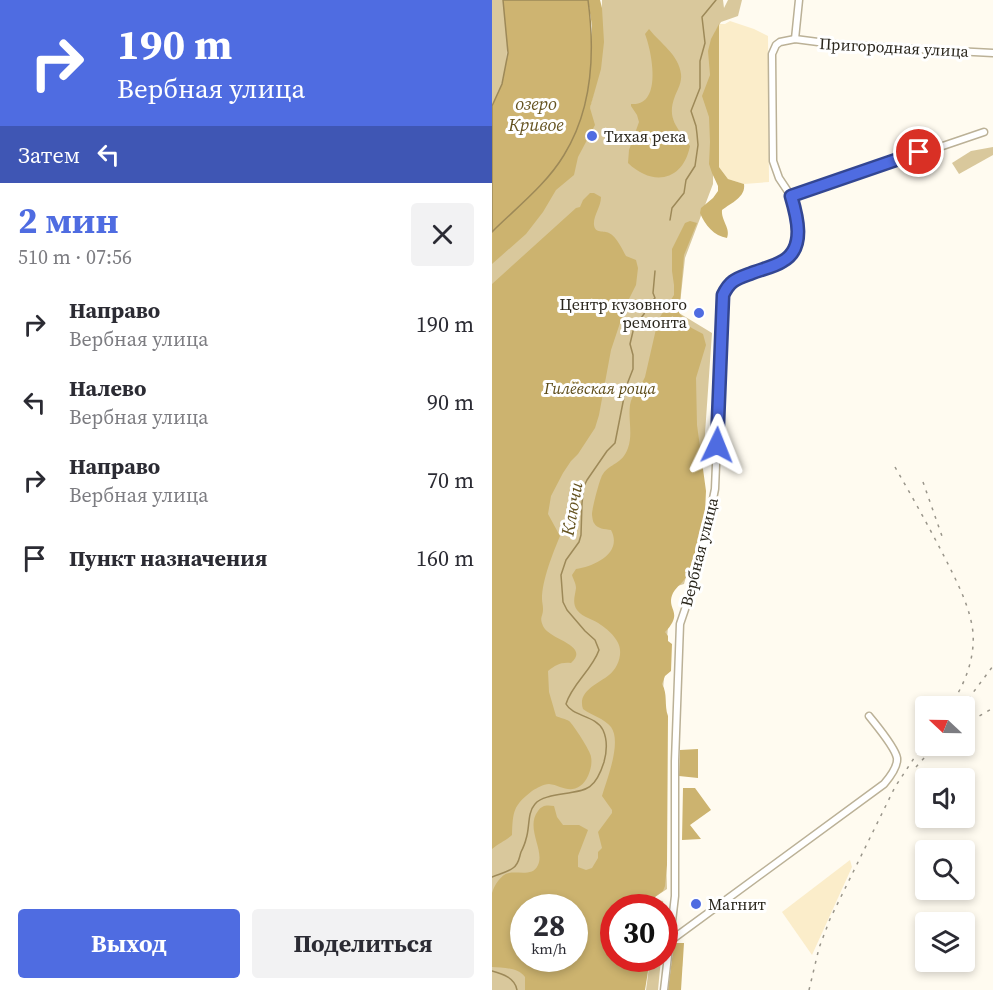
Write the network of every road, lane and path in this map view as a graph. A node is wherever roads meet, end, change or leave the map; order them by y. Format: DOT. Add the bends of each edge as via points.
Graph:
graph roads {
  1 [pos="799,0"];
  2 [pos="795,39"];
  3 [pos="993,52"];
  4 [pos="984,132"];
  5 [pos="791,196"];
  6 [pos="869,716"];
  7 [pos="675,894"];
  8 [pos="678,935"];
  9 [pos="666,972"];
  10 [pos="664,990"];
  1 -- 2 [label="street"];
  2 -- 3 [label="street, Пригородная улица"];
  2 -- 5 [label="street" via="780,42 772,54 773,161"];
  4 -- 5 [label="street"];
  5 -- 7 [label="street, Вербная улица" via="797,226 793,254 735,279 723,295 715,489 699,568 680,624"];
  6 -- 8 [label="street" via="897,758 893,774"];
  9 -- 10 [label="street, Вербная улица"];
}
